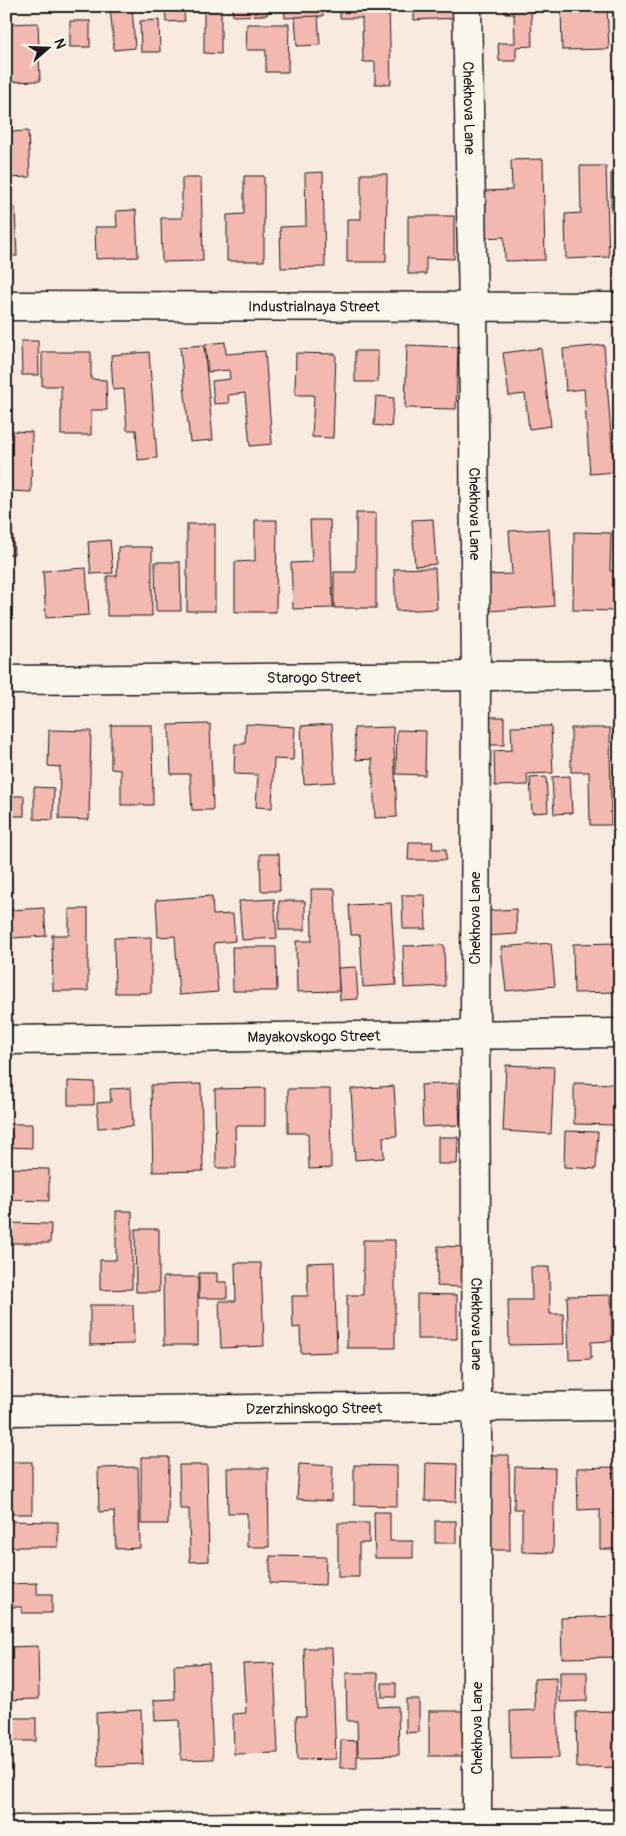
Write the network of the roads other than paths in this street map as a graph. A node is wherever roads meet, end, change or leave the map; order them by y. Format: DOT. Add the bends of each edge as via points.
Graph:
graph roads {
  1 [pos="467,6"];
  2 [pos="6,306"];
  3 [pos="620,307"];
  4 [pos="473,308"];
  5 [pos="620,675"];
  6 [pos="476,676"];
  7 [pos="6,680"];
  8 [pos="620,1033"];
  9 [pos="475,1036"];
  10 [pos="6,1040"];
  11 [pos="620,1406"];
  12 [pos="477,1407"];
  13 [pos="6,1412"];
  14 [pos="620,1824"];
  15 [pos="476,1827"];
  16 [pos="18,1830"];
  1 -- 4 [label="street, Chekhova Lane"];
  2 -- 4 [label="street, Industrialnaya Street"];
  3 -- 4 [label="street, Industrialnaya Street"];
  4 -- 6 [label="street, Chekhova Lane"];
  5 -- 6 [label="street, Starogo Street"];
  6 -- 7 [label="street, Starogo Street"];
  6 -- 9 [label="street, Chekhova Lane"];
  8 -- 9 [label="street, Mayakovskogo Street"];
  9 -- 10 [label="street, Mayakovskogo Street"];
  9 -- 12 [label="street, Chekhova Lane"];
  11 -- 12 [label="street, Dzerzhinskogo Street"];
  12 -- 13 [label="street, Dzerzhinskogo Street"];
  12 -- 15 [label="street, Chekhova Lane"];
  14 -- 15 [label="street"];
  15 -- 16 [label="street"];
}
